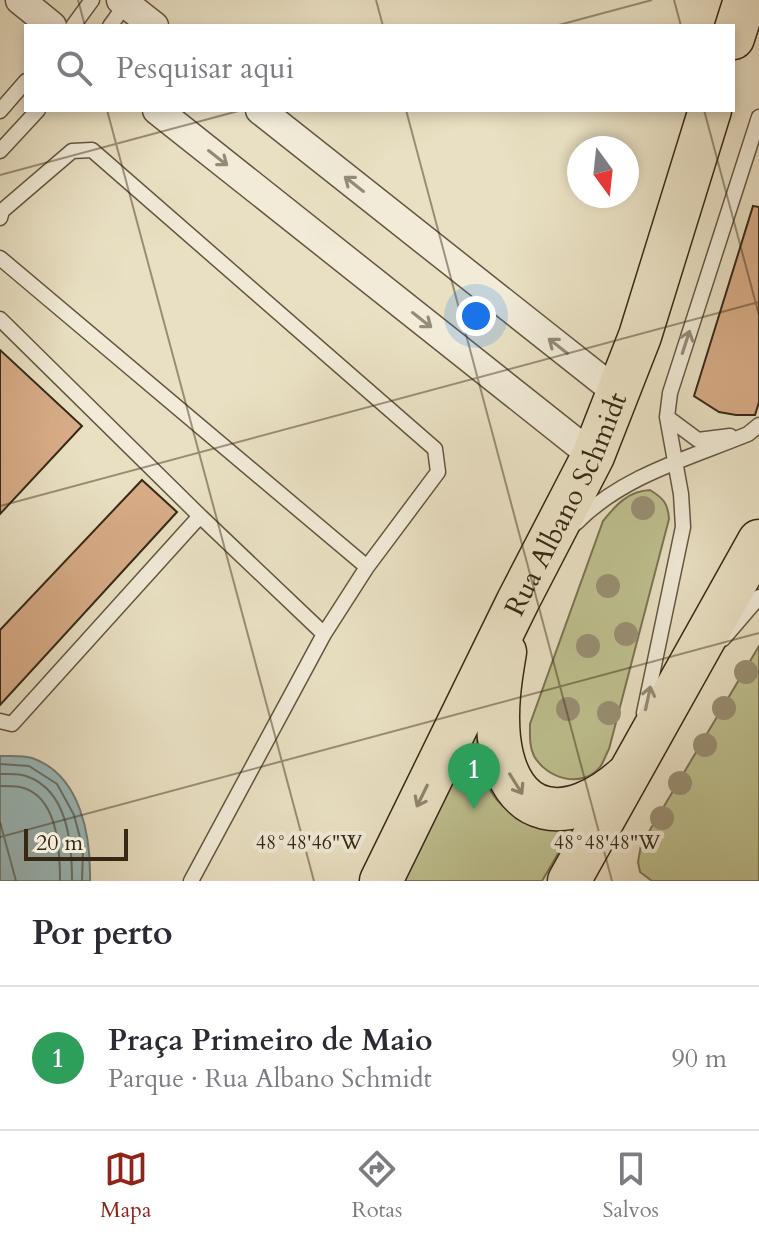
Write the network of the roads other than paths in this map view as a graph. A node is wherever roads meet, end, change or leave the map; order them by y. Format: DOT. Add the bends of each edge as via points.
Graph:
graph roads {
  1 [pos="20,0"];
  2 [pos="92,0"];
  3 [pos="119,10"];
  4 [pos="50,24"];
  5 [pos="74,24"];
  6 [pos="150,24"];
  7 [pos="24,83"];
  8 [pos="0,111"];
  9 [pos="36,112"];
  10 [pos="160,112"];
  11 [pos="263,112"];
  12 [pos="709,112"];
  13 [pos="759,117"];
  14 [pos="0,151"];
  15 [pos="0,218"];
  16 [pos="0,258"];
  17 [pos="0,319"];
  18 [pos="619,394"];
  19 [pos="667,417"];
  20 [pos="754,430"];
  21 [pos="593,456"];
  22 [pos="675,464"];
  23 [pos="200,516"];
  24 [pos="759,541"];
  25 [pos="367,567"];
  26 [pos="759,597"];
  27 [pos="518,601"];
  28 [pos="324,634"];
  29 [pos="682,678"];
  30 [pos="0,721"];
  31 [pos="629,773"];
  32 [pos="191,881"];
  33 [pos="381,881"];
  34 [pos="569,881"];
  1 -- 4 [label="street"];
  2 -- 5 [label="lane"];
  3 -- 6 [label="street"];
  7 -- 8 [label="lane"];
  9 -- 14 [label="lane"];
  10 -- 21 [label="street, one-way"];
  18 -- 11 [label="street, one-way"];
  12 -- 18 [label="main road, Rua Albano Schmidt"];
  19 -- 13 [label="lane, one-way"];
  15 -- 25 [label="lane" via="72,151 92,150 435,449 438,472"];
  16 -- 25 [label="lane"];
  17 -- 23 [label="lane"];
  18 -- 21 [label="main road, Rua Albano Schmidt"];
  19 -- 20 [label="lane" via="698,440"];
  19 -- 22 [label="lane"];
  20 -- 22 [label="lane"];
  21 -- 27 [label="main road, Rua Albano Schmidt"];
  22 -- 27 [label="lane" via="624,485 594,505 567,532"];
  31 -- 22 [label="lane, one-way" via="683,527"];
  23 -- 28 [label="lane"];
  23 -- 30 [label="lane" via="12,724"];
  24 -- 29 [label="main road"];
  25 -- 28 [label="lane"];
  26 -- 29 [label="lane"];
  27 -- 31 [label="main road, one-way" via="498,691 499,741 513,782 542,808 574,808 607,793"];
  27 -- 33 [label="main road, Rua Albano Schmidt, one-way"];
  28 -- 32 [label="lane"];
  29 -- 31 [label="main road"];
  31 -- 34 [label="main road"];
}
